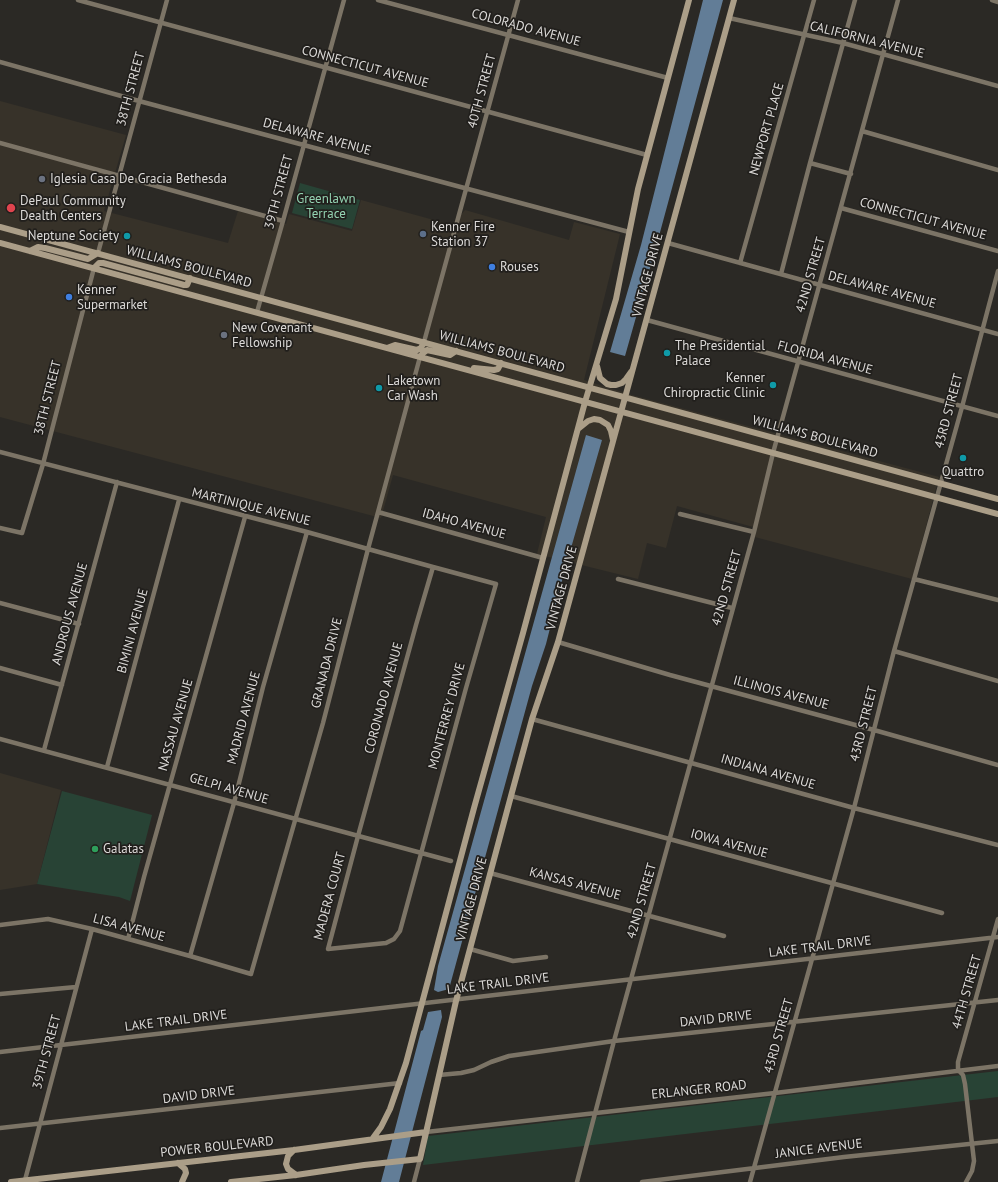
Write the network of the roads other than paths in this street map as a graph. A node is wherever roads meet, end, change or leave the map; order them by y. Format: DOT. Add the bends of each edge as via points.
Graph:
graph roads {
  1 [pos="78,0"];
  2 [pos="166,0"];
  3 [pos="344,0"];
  4 [pos="378,0"];
  5 [pos="518,0"];
  6 [pos="688,0"];
  7 [pos="734,0"];
  8 [pos="814,0"];
  9 [pos="855,0"];
  10 [pos="898,0"];
  11 [pos="992,0"];
  12 [pos="998,2"];
  13 [pos="729,18"];
  14 [pos="160,22"];
  15 [pos="508,35"];
  16 [pos="804,35"];
  17 [pos="843,43"];
  18 [pos="883,55"];
  19 [pos="0,62"];
  20 [pos="325,68"];
  21 [pos="668,78"];
  22 [pos="998,86"];
  23 [pos="139,101"];
  24 [pos="488,111"];
  25 [pos="862,131"];
  26 [pos="0,143"];
  27 [pos="303,144"];
  28 [pos="647,155"];
  29 [pos="810,163"];
  30 [pos="998,170"];
  31 [pos="851,174"];
  32 [pos="119,176"];
  33 [pos="467,188"];
  34 [pos="842,208"];
  35 [pos="283,221"];
  36 [pos="0,227"];
  37 [pos="629,232"];
  38 [pos="0,242"];
  39 [pos="668,243"];
  40 [pos="998,250"];
  41 [pos="30,251"];
  42 [pos="98,253"];
  43 [pos="740,263"];
  44 [pos="94,268"];
  45 [pos="998,271"];
  46 [pos="781,274"];
  47 [pos="190,278"];
  48 [pos="820,285"];
  49 [pos="261,298"];
  50 [pos="257,312"];
  51 [pos="647,320"];
  52 [pos="983,329"];
  53 [pos="998,334"];
  54 [pos="424,342"];
  55 [pos="386,348"];
  56 [pos="456,351"];
  57 [pos="420,357"];
  58 [pos="799,362"];
  59 [pos="502,363"];
  60 [pos="596,363"];
  61 [pos="454,366"];
  62 [pos="634,368"];
  63 [pos="589,387"];
  64 [pos="625,398"];
  65 [pos="585,402"];
  66 [pos="962,407"];
  67 [pos="621,412"];
  68 [pos="998,416"];
  69 [pos="578,429"];
  70 [pos="777,438"];
  71 [pos="613,442"];
  72 [pos="0,452"];
  73 [pos="773,453"];
  74 [pos="43,464"];
  75 [pos="117,482"];
  76 [pos="941,483"];
  77 [pos="936,498"];
  78 [pos="998,499"];
  79 [pos="180,500"];
  80 [pos="378,512"];
  81 [pos="680,514"];
  82 [pos="998,514"];
  83 [pos="245,517"];
  84 [pos="0,528"];
  85 [pos="307,532"];
  86 [pos="754,532"];
  87 [pos="368,549"];
  88 [pos="543,558"];
  89 [pos="433,567"];
  90 [pos="618,579"];
  91 [pos="914,579"];
  92 [pos="496,584"];
  93 [pos="998,600"];
  94 [pos="0,603"];
  95 [pos="732,608"];
  96 [pos="79,624"];
  97 [pos="558,642"];
  98 [pos="894,651"];
  99 [pos="0,668"];
  100 [pos="998,681"];
  101 [pos="62,685"];
  102 [pos="711,685"];
  103 [pos="532,719"];
  104 [pos="874,730"];
  105 [pos="0,739"];
  106 [pos="44,750"];
  107 [pos="691,762"];
  108 [pos="998,765"];
  109 [pos="107,767"];
  110 [pos="170,785"];
  111 [pos="511,796"];
  112 [pos="234,803"];
  113 [pos="854,808"];
  114 [pos="295,819"];
  115 [pos="358,836"];
  116 [pos="670,840"];
  117 [pos="998,846"];
  118 [pos="422,853"];
  119 [pos="451,861"];
  120 [pos="490,872"];
  121 [pos="833,883"];
  122 [pos="942,912"];
  123 [pos="649,916"];
  124 [pos="998,919"];
  125 [pos="0,925"];
  126 [pos="92,929"];
  127 [pos="724,936"];
  128 [pos="996,937"];
  129 [pos="128,939"];
  130 [pos="470,949"];
  131 [pos="190,956"];
  132 [pos="546,957"];
  133 [pos="812,959"];
  134 [pos="250,974"];
  135 [pos="631,980"];
  136 [pos="76,987"];
  137 [pos="0,994"];
  138 [pos="456,1000"];
  139 [pos="998,1000"];
  140 [pos="975,1003"];
  141 [pos="422,1004"];
  142 [pos="795,1022"];
  143 [pos="614,1042"];
  144 [pos="60,1046"];
  145 [pos="0,1052"];
  146 [pos="998,1066"];
  147 [pos="958,1070"];
  148 [pos="439,1075"];
  149 [pos="400,1083"];
  150 [pos="775,1093"];
  151 [pos="595,1113"];
  152 [pos="40,1124"];
  153 [pos="0,1128"];
  154 [pos="426,1132"];
  155 [pos="373,1138"];
  156 [pos="998,1141"];
  157 [pos="972,1144"];
  158 [pos="294,1150"];
  159 [pos="420,1159"];
  160 [pos="178,1163"];
  161 [pos="754,1168"];
  162 [pos="296,1175"];
  163 [pos="25,1180"];
  164 [pos="11,1182"];
  165 [pos="182,1182"];
  166 [pos="231,1182"];
  167 [pos="414,1182"];
  168 [pos="577,1182"];
  169 [pos="642,1182"];
  170 [pos="750,1182"];
  171 [pos="966,1182"];
  1 -- 14 [label="street, CONNECTICUT AVENUE"];
  2 -- 14 [label="street, 38TH STREET"];
  3 -- 20 [label="street, 39TH STREET"];
  4 -- 15 [label="street, COLORADO AVENUE"];
  5 -- 15 [label="street, 40TH STREET"];
  6 -- 21 [label="street, VINTAGE DRIVE"];
  7 -- 13 [label="street, VINTAGE DRIVE"];
  8 -- 16 [label="street, NEWPORT PLACE"];
  9 -- 17 [label="street"];
  10 -- 18 [label="street, 42ND STREET"];
  11 -- 12 [label="street"];
  13 -- 16 [label="street, CALIFORNIA AVENUE"];
  13 -- 39 [label="street, VINTAGE DRIVE"];
  14 -- 20 [label="street, CONNECTICUT AVENUE"];
  14 -- 23 [label="street, 38TH STREET"];
  15 -- 21 [label="street, COLORADO AVENUE"];
  15 -- 24 [label="street, 40TH STREET"];
  16 -- 17 [label="street, CALIFORNIA AVENUE"];
  16 -- 43 [label="street, NEWPORT PLACE"];
  17 -- 18 [label="street, CALIFORNIA AVENUE"];
  17 -- 29 [label="street"];
  18 -- 22 [label="street, CALIFORNIA AVENUE"];
  18 -- 25 [label="street, 42ND STREET"];
  19 -- 23 [label="street, DELAWARE AVENUE"];
  20 -- 24 [label="street, CONNECTICUT AVENUE"];
  20 -- 27 [label="street, 39TH STREET"];
  21 -- 28 [label="street, VINTAGE DRIVE"];
  23 -- 27 [label="street, DELAWARE AVENUE"];
  23 -- 32 [label="street, 38TH STREET"];
  24 -- 28 [label="street, CONNECTICUT AVENUE"];
  24 -- 33 [label="street, 40TH STREET"];
  25 -- 30 [label="street"];
  25 -- 31 [label="street, 42ND STREET"];
  26 -- 32 [label="street"];
  27 -- 33 [label="street, DELAWARE AVENUE"];
  27 -- 35 [label="street, 39TH STREET"];
  28 -- 37 [label="street, VINTAGE DRIVE"];
  29 -- 31 [label="street"];
  29 -- 46 [label="street"];
  31 -- 34 [label="street, 42ND STREET"];
  32 -- 35 [label="street"];
  32 -- 42 [label="street, 38TH STREET"];
  33 -- 37 [label="street, DELAWARE AVENUE"];
  33 -- 54 [label="street, 40TH STREET"];
  34 -- 40 [label="street, CONNECTICUT AVENUE"];
  34 -- 48 [label="street, 42ND STREET"];
  35 -- 49 [label="street, 39TH STREET"];
  36 -- 42 [label="street, WILLIAMS BOULEVARD"];
  37 -- 60 [label="street, VINTAGE DRIVE" via="616,299"];
  38 -- 41 [label="street, WILLIAMS BOULEVARD"];
  39 -- 43 [label="street, DELAWARE AVENUE"];
  39 -- 51 [label="street, VINTAGE DRIVE"];
  41 -- 42 [label="street" via="38,247 88,259"];
  41 -- 44 [label="street, WILLIAMS BOULEVARD"];
  42 -- 47 [label="street, WILLIAMS BOULEVARD"];
  43 -- 46 [label="street, DELAWARE AVENUE"];
  44 -- 47 [label="street" via="103,263 184,285 187,285"];
  44 -- 50 [label="street, WILLIAMS BOULEVARD"];
  44 -- 74 [label="street, 38TH STREET"];
  45 -- 52 [label="street, 43RD STREET"];
  46 -- 48 [label="street, DELAWARE AVENUE"];
  47 -- 49 [label="street, WILLIAMS BOULEVARD"];
  48 -- 52 [label="street, DELAWARE AVENUE"];
  48 -- 58 [label="street, 42ND STREET"];
  49 -- 50 [label="street, 39TH STREET"];
  49 -- 54 [label="street, WILLIAMS BOULEVARD"];
  50 -- 55 [label="street, WILLIAMS BOULEVARD"];
  51 -- 58 [label="street, FLORIDA AVENUE"];
  51 -- 62 [label="street, VINTAGE DRIVE"];
  52 -- 53 [label="street, DELAWARE AVENUE"];
  52 -- 66 [label="street, 43RD STREET"];
  54 -- 55 [label="street" via="417,350 395,345"];
  54 -- 56 [label="street, WILLIAMS BOULEVARD"];
  55 -- 57 [label="street, WILLIAMS BOULEVARD"];
  56 -- 57 [label="street" via="450,355 427,350"];
  56 -- 59 [label="street, WILLIAMS BOULEVARD"];
  57 -- 61 [label="street, WILLIAMS BOULEVARD"];
  57 -- 80 [label="street, GRANADA DRIVE"];
  58 -- 66 [label="street, FLORIDA AVENUE"];
  58 -- 70 [label="street, 42ND STREET"];
  59 -- 61 [label="street" via="494,370"];
  59 -- 63 [label="street, WILLIAMS BOULEVARD"];
  60 -- 62 [label="street" via="600,378 611,385 622,383"];
  60 -- 63 [label="street, VINTAGE DRIVE"];
  61 -- 65 [label="street, WILLIAMS BOULEVARD"];
  62 -- 64 [label="street, VINTAGE DRIVE"];
  63 -- 64 [label="street, WILLIAMS BOULEVARD"];
  63 -- 65 [label="street, VINTAGE DRIVE"];
  64 -- 67 [label="street, VINTAGE DRIVE"];
  64 -- 70 [label="street, WILLIAMS BOULEVARD"];
  65 -- 67 [label="street, WILLIAMS BOULEVARD"];
  65 -- 69 [label="street, VINTAGE DRIVE"];
  66 -- 68 [label="street, FLORIDA AVENUE"];
  66 -- 76 [label="street, 43RD STREET"];
  67 -- 71 [label="street, VINTAGE DRIVE"];
  67 -- 73 [label="street, WILLIAMS BOULEVARD"];
  69 -- 71 [label="street" via="588,421 600,420 608,425"];
  69 -- 88 [label="street, VINTAGE DRIVE"];
  70 -- 73 [label="street, 42ND STREET"];
  70 -- 76 [label="street, WILLIAMS BOULEVARD"];
  71 -- 97 [label="street, VINTAGE DRIVE"];
  72 -- 74 [label="street, MARTINIQUE AVENUE"];
  73 -- 77 [label="street, WILLIAMS BOULEVARD"];
  73 -- 86 [label="street, 42ND STREET"];
  74 -- 75 [label="street, MARTINIQUE AVENUE"];
  74 -- 84 [label="street, 38TH STREET" via="22,533"];
  75 -- 79 [label="street, MARTINIQUE AVENUE"];
  75 -- 96 [label="street, ANDROUS AVENUE"];
  76 -- 77 [label="street, 43RD STREET"];
  76 -- 78 [label="street, WILLIAMS BOULEVARD"];
  77 -- 82 [label="street, WILLIAMS BOULEVARD"];
  77 -- 91 [label="street, 43RD STREET"];
  79 -- 83 [label="street, MARTINIQUE AVENUE"];
  79 -- 109 [label="street, BIMINI AVENUE"];
  80 -- 87 [label="street, GRANADA DRIVE"];
  80 -- 88 [label="street, IDAHO AVENUE"];
  81 -- 86 [label="street"];
  83 -- 85 [label="street, MARTINIQUE AVENUE"];
  83 -- 110 [label="street, NASSAU AVENUE"];
  85 -- 87 [label="street, MARTINIQUE AVENUE"];
  85 -- 112 [label="street, MADRID AVENUE" via="263,687"];
  86 -- 95 [label="street, 42ND STREET"];
  87 -- 89 [label="street, MARTINIQUE AVENUE"];
  87 -- 114 [label="street, GRANADA DRIVE"];
  88 -- 141 [label="street, VINTAGE DRIVE"];
  89 -- 92 [label="street, MARTINIQUE AVENUE"];
  89 -- 115 [label="street, CORONADO AVENUE"];
  90 -- 95 [label="street"];
  91 -- 93 [label="street"];
  91 -- 98 [label="street, 43RD STREET"];
  92 -- 118 [label="street, MONTERREY DRIVE"];
  94 -- 96 [label="street"];
  95 -- 102 [label="street, 42ND STREET"];
  96 -- 101 [label="street, ANDROUS AVENUE"];
  97 -- 102 [label="street, ILLINOIS AVENUE"];
  97 -- 103 [label="street, VINTAGE DRIVE"];
  98 -- 100 [label="street"];
  98 -- 104 [label="street, 43RD STREET"];
  99 -- 101 [label="street"];
  101 -- 106 [label="street, ANDROUS AVENUE"];
  102 -- 104 [label="street, ILLINOIS AVENUE"];
  102 -- 107 [label="street, 42ND STREET"];
  103 -- 107 [label="street, INDIANA AVENUE"];
  103 -- 111 [label="street, VINTAGE DRIVE"];
  104 -- 108 [label="street, ILLINOIS AVENUE"];
  104 -- 113 [label="street, 43RD STREET"];
  105 -- 106 [label="street, GELPI AVENUE"];
  106 -- 109 [label="street, GELPI AVENUE"];
  107 -- 113 [label="street, INDIANA AVENUE"];
  107 -- 116 [label="street, 42ND STREET"];
  109 -- 110 [label="street, GELPI AVENUE"];
  110 -- 112 [label="street, GELPI AVENUE"];
  110 -- 129 [label="street, NASSAU AVENUE"];
  111 -- 116 [label="street, IOWA AVENUE"];
  111 -- 120 [label="street, VINTAGE DRIVE"];
  112 -- 114 [label="street, GELPI AVENUE"];
  112 -- 131 [label="street, MADRID AVENUE"];
  113 -- 117 [label="street, INDIANA AVENUE"];
  113 -- 121 [label="street, 43RD STREET"];
  114 -- 115 [label="street, GELPI AVENUE"];
  114 -- 134 [label="street, GRANADA DRIVE"];
  115 -- 118 [label="street, GELPI AVENUE"];
  115 -- 118 [label="street, MADERA COURT" via="328,949 386,943 394,939 400,931"];
  116 -- 121 [label="street, IOWA AVENUE"];
  116 -- 123 [label="street, 42ND STREET"];
  118 -- 119 [label="street, GELPI AVENUE"];
  120 -- 123 [label="street, KANSAS AVENUE"];
  120 -- 130 [label="street, VINTAGE DRIVE"];
  121 -- 122 [label="street, IOWA AVENUE"];
  121 -- 133 [label="street, 43RD STREET"];
  123 -- 127 [label="street, KANSAS AVENUE"];
  123 -- 135 [label="street, 42ND STREET"];
  124 -- 128 [label="street, 44TH STREET"];
  125 -- 126 [label="street, LISA AVENUE" via="48,919"];
  126 -- 129 [label="street, LISA AVENUE"];
  126 -- 136 [label="street, 39TH STREET"];
  128 -- 133 [label="street, LAKE TRAIL DRIVE"];
  128 -- 140 [label="street, 44TH STREET"];
  129 -- 131 [label="street, LISA AVENUE"];
  130 -- 132 [label="street" via="513,961"];
  130 -- 138 [label="street, VINTAGE DRIVE"];
  131 -- 134 [label="street, LISA AVENUE"];
  133 -- 135 [label="street, LAKE TRAIL DRIVE"];
  133 -- 142 [label="street, 43RD STREET"];
  135 -- 138 [label="street, LAKE TRAIL DRIVE"];
  135 -- 143 [label="street, 42ND STREET"];
  136 -- 137 [label="street"];
  136 -- 144 [label="street, 39TH STREET"];
  138 -- 141 [label="street, LAKE TRAIL DRIVE"];
  138 -- 148 [label="street, VINTAGE DRIVE"];
  139 -- 140 [label="street, DAVID DRIVE"];
  140 -- 142 [label="street, DAVID DRIVE"];
  140 -- 147 [label="street, 44TH STREET"];
  141 -- 144 [label="street, LAKE TRAIL DRIVE"];
  141 -- 149 [label="street, VINTAGE DRIVE"];
  142 -- 143 [label="street, DAVID DRIVE"];
  142 -- 150 [label="street, 43RD STREET"];
  143 -- 148 [label="street, DAVID DRIVE" via="509,1056 461,1074"];
  143 -- 151 [label="street, 42ND STREET"];
  144 -- 145 [label="street, LAKE TRAIL DRIVE"];
  144 -- 152 [label="street, 39TH STREET"];
  146 -- 147 [label="street, ERLANGER ROAD"];
  147 -- 150 [label="street, ERLANGER ROAD"];
  147 -- 157 [label="street" via="963,1075"];
  148 -- 154 [label="street, VINTAGE DRIVE"];
  149 -- 152 [label="street, DAVID DRIVE"];
  149 -- 155 [label="street, VINTAGE DRIVE" via="382,1127"];
  150 -- 151 [label="street, ERLANGER ROAD"];
  150 -- 161 [label="street, 43RD STREET"];
  151 -- 154 [label="street, ERLANGER ROAD"];
  151 -- 168 [label="street, 42ND STREET"];
  152 -- 153 [label="street, DAVID DRIVE"];
  152 -- 163 [label="street, 39TH STREET"];
  154 -- 155 [label="street, POWER BOULEVARD"];
  154 -- 159 [label="street, VINTAGE DRIVE"];
  155 -- 158 [label="street, POWER BOULEVARD"];
  156 -- 157 [label="street, JANICE AVENUE"];
  157 -- 161 [label="street, JANICE AVENUE"];
  157 -- 171 [label="street" via="974,1165"];
  158 -- 160 [label="street, POWER BOULEVARD"];
  158 -- 162 [label="street" via="288,1156 286,1164"];
  159 -- 162 [label="street"];
  159 -- 167 [label="street, VINTAGE DRIVE"];
  160 -- 163 [label="street, POWER BOULEVARD"];
  160 -- 165 [label="street" via="186,1172"];
  161 -- 169 [label="street, JANICE AVENUE"];
  161 -- 170 [label="street, 43RD STREET"];
  162 -- 166 [label="street"];
  163 -- 164 [label="street, POWER BOULEVARD"];
}
